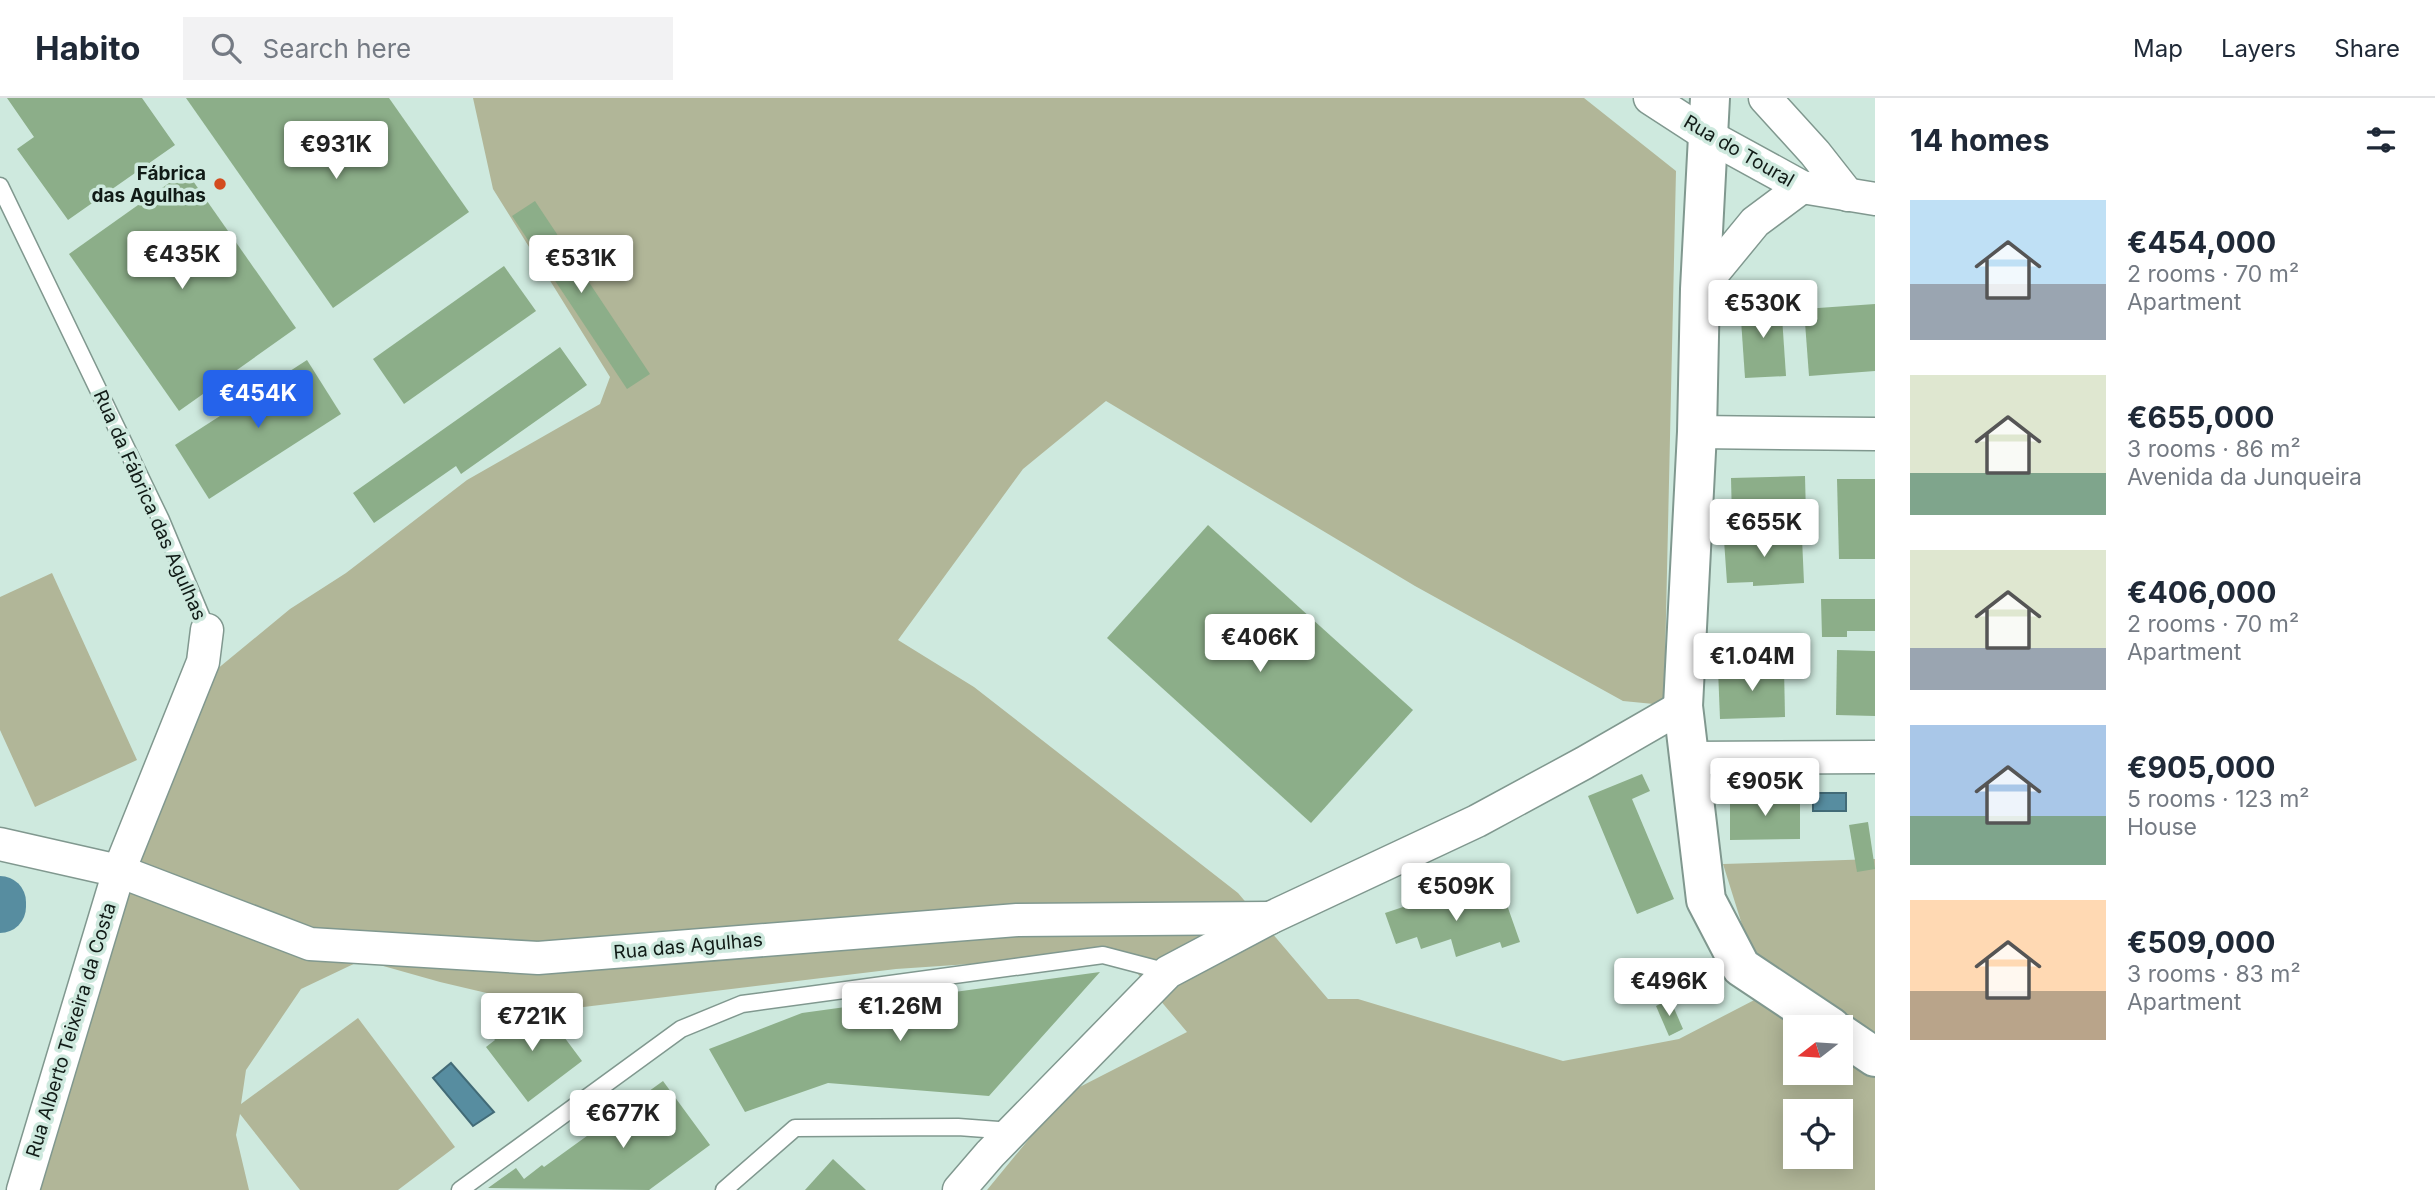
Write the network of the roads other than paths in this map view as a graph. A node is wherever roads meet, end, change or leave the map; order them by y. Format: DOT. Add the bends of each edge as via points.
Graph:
graph roads {
  1 [pos="1650,98"];
  2 [pos="1710,98"];
  3 [pos="1765,98"];
  4 [pos="1707,135"];
  5 [pos="0,186"];
  6 [pos="1802,187"];
  7 [pos="1861,197"];
  8 [pos="1700,289"];
  9 [pos="1697,432"];
  10 [pos="1875,434"];
  11 [pos="207,630"];
  12 [pos="1683,706"];
  13 [pos="1875,757"];
  14 [pos="1689,758"];
  15 [pos="0,844"];
  16 [pos="120,871"];
  17 [pos="1270,918"];
  18 [pos="1168,972"];
  19 [pos="1813,1015"];
  20 [pos="1853,1042"];
  21 [pos="1875,1057"];
  22 [pos="1013,1131"];
  23 [pos="23,1190"];
  24 [pos="460,1190"];
  25 [pos="724,1190"];
  26 [pos="959,1190"];
  1 -- 4 [label="street, Rua do Toural"];
  2 -- 4 [label="street"];
  3 -- 7 [label="street"];
  4 -- 6 [label="street, Rua do Toural"];
  4 -- 8 [label="street"];
  5 -- 11 [label="lane, Rua da Fábrica das Agulhas" via="161,520"];
  6 -- 7 [label="street, Rua do Toural"];
  6 -- 8 [label="street" via="1755,222"];
  8 -- 9 [label="street"];
  9 -- 10 [label="street"];
  9 -- 12 [label="street"];
  11 -- 16 [label="street, Rua da Fábrica das Agulhas" via="203,662"];
  12 -- 14 [label="street"];
  12 -- 17 [label="street" via="1477,821"];
  13 -- 14 [label="street"];
  14 -- 19 [label="street" via="1706,900 1741,967"];
  15 -- 16 [label="street, Rua das Agulhas"];
  16 -- 17 [label="street, Rua das Agulhas" via="310,944 538,958 1017,920"];
  16 -- 23 [label="street, Rua Alberto Teixeira da Costa"];
  17 -- 18 [label="street"];
  18 -- 22 [label="street"];
  18 -- 24 [label="lane" via="1103,955 742,1003 681,1028"];
  20 -- 21 [label="street"];
  22 -- 25 [label="lane" via="795,1128"];
  22 -- 26 [label="street"];
}
